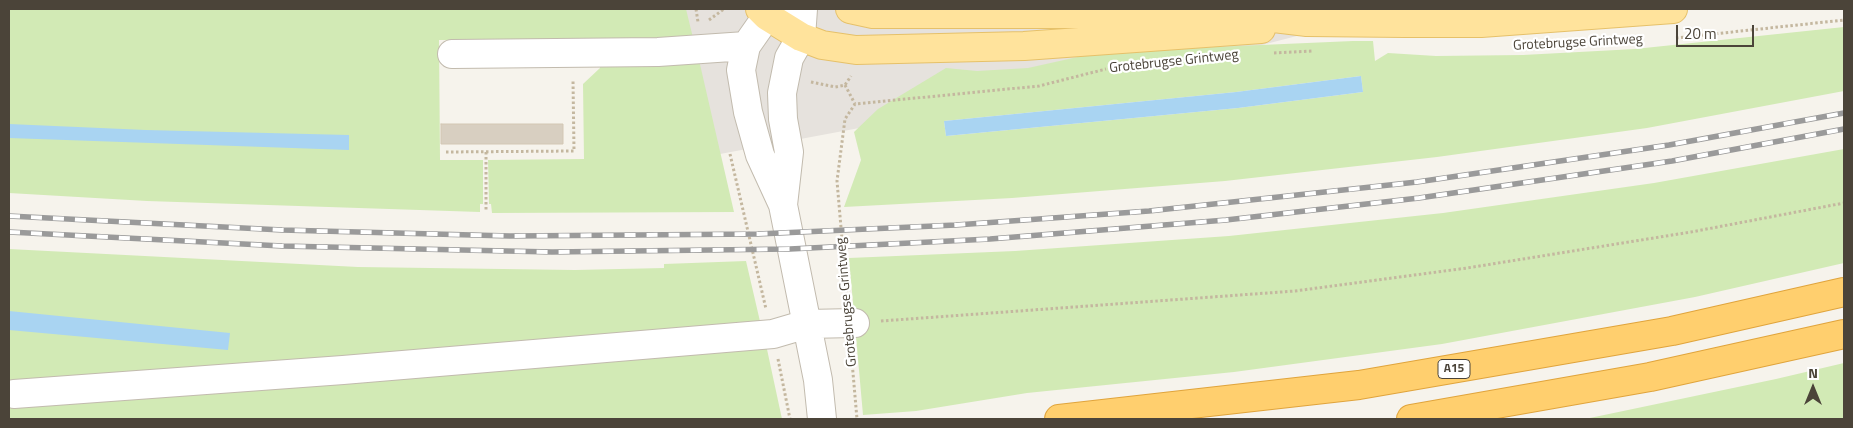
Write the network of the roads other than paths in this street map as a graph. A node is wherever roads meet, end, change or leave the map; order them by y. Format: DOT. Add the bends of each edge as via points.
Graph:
graph roads {
  1 [pos="803,9"];
  2 [pos="850,9"];
  3 [pos="1673,9"];
  4 [pos="768,11"];
  5 [pos="1306,22"];
  6 [pos="801,37"];
  7 [pos="746,46"];
  8 [pos="452,54"];
  9 [pos="783,205"];
  10 [pos="1844,292"];
  11 [pos="852,323"];
  12 [pos="807,324"];
  13 [pos="1844,334"];
  14 [pos="14,394"];
  15 [pos="822,419"];
  16 [pos="1059,419"];
  17 [pos="1411,419"];
  1 -- 6 [label="street"];
  2 -- 5 [label="main road, Grotebrugse Grintweg" via="873,14 1233,13"];
  3 -- 5 [label="main road, Grotebrugse Grintweg" via="1482,23"];
  4 -- 6 [label="main road, Grotebrugse Grintweg"];
  4 -- 7 [label="street"];
  5 -- 6 [label="main road, Grotebrugse Grintweg" via="1247,31 1024,46 856,50 822,45"];
  6 -- 9 [label="street" via="789,58 782,93 788,152"];
  7 -- 8 [label="street" via="658,52"];
  7 -- 9 [label="street" via="741,70 748,112 760,155"];
  9 -- 12 [label="street"];
  10 -- 16 [label="highway, A15" via="1672,330 1359,385"];
  11 -- 12 [label="street"];
  12 -- 14 [label="street" via="773,334 352,370"];
  12 -- 15 [label="street"];
  13 -- 17 [label="highway" via="1650,377"];
}
